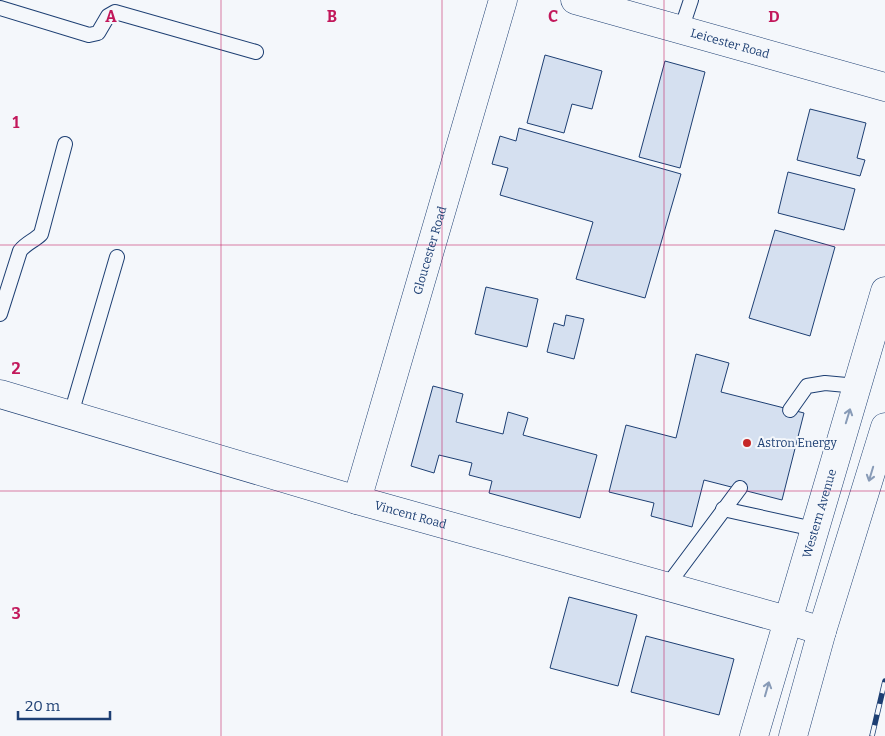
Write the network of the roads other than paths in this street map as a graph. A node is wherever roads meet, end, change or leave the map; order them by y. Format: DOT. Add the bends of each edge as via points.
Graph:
graph roads {
  1 [pos="503,0"];
  2 [pos="574,0"];
  3 [pos="691,0"];
  4 [pos="0,8"];
  5 [pos="681,30"];
  6 [pos="256,52"];
  7 [pos="885,87"];
  8 [pos="65,144"];
  9 [pos="117,257"];
  10 [pos="885,291"];
  11 [pos="0,314"];
  12 [pos="857,386"];
  13 [pos="0,394"];
  14 [pos="790,410"];
  15 [pos="71,414"];
  16 [pos="885,427"];
  17 [pos="740,488"];
  18 [pos="357,500"];
  19 [pos="723,510"];
  20 [pos="814,529"];
  21 [pos="667,586"];
  22 [pos="787,620"];
  23 [pos="822,631"];
  24 [pos="754,736"];
  25 [pos="793,736"];
  1 -- 18 [label="street, Gloucester Road"];
  2 -- 5 [label="street, Leicester Road"];
  3 -- 5 [label="lane"];
  4 -- 6 [label="lane" via="89,35 98,33 108,16 115,12"];
  5 -- 7 [label="street, Leicester Road"];
  8 -- 11 [label="lane" via="41,234 20,251"];
  9 -- 15 [label="lane"];
  10 -- 12 [label="street, Western Avenue"];
  12 -- 14 [label="lane" via="825,383 807,386"];
  20 -- 12 [label="street, Western Avenue, one-way"];
  13 -- 15 [label="street, Vincent Road"];
  15 -- 18 [label="street, Vincent Road"];
  16 -- 23 [label="street, one-way"];
  17 -- 19 [label="lane"];
  18 -- 21 [label="street, Vincent Road"];
  19 -- 20 [label="lane"];
  19 -- 21 [label="lane"];
  20 -- 22 [label="street, Western Avenue"];
  21 -- 22 [label="street, Vincent Road"];
  22 -- 23 [label="street, Vincent Road"];
  24 -- 22 [label="street, Western Avenue, one-way"];
  23 -- 25 [label="street"];
}
